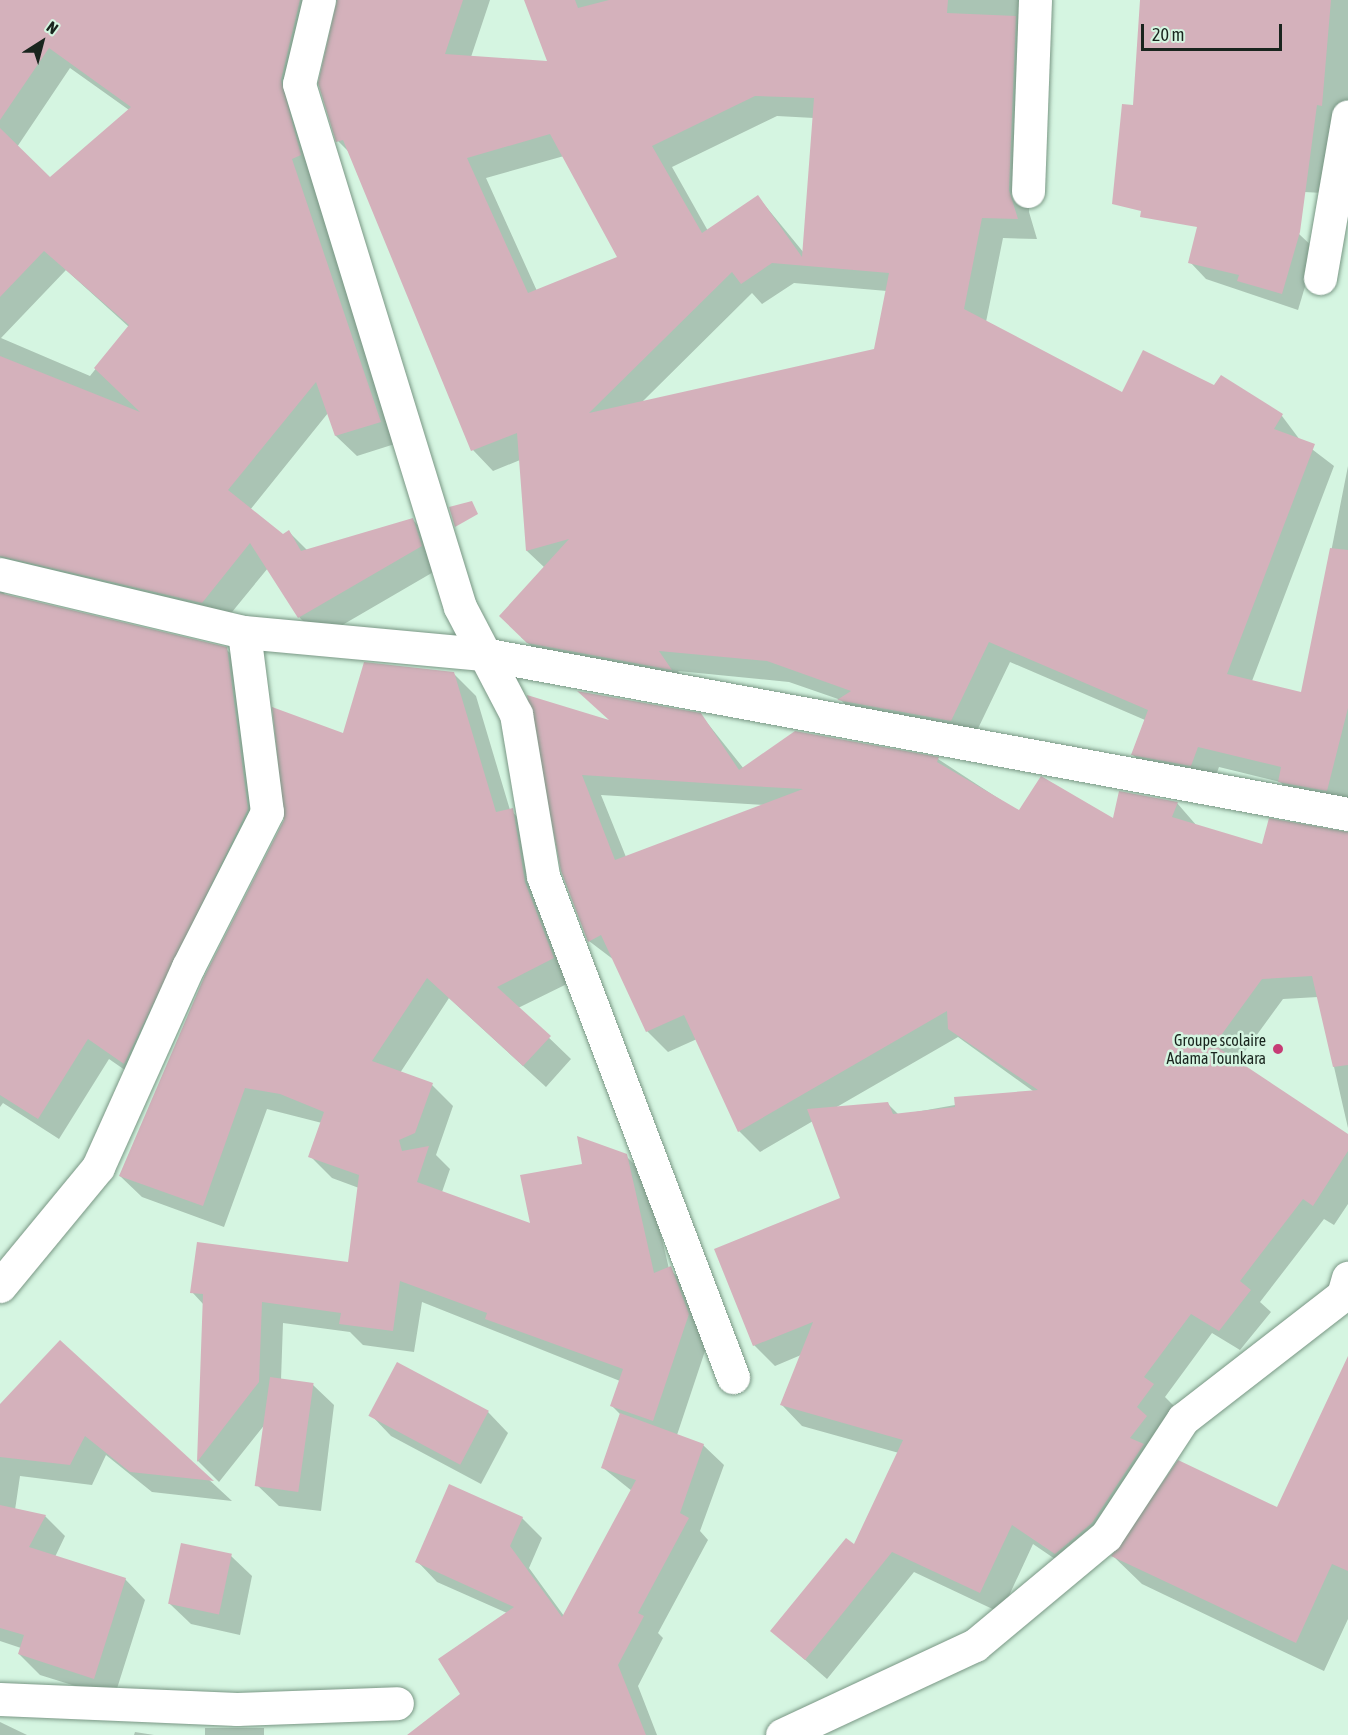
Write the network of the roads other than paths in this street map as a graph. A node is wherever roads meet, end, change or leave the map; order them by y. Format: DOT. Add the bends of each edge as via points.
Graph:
graph roads {
  1 [pos="319,0"];
  2 [pos="1035,0"];
  3 [pos="1348,116"];
  4 [pos="1028,191"];
  5 [pos="1320,278"];
  6 [pos="0,574"];
  7 [pos="244,632"];
  8 [pos="483,654"];
  9 [pos="1348,814"];
  10 [pos="1348,1278"];
  11 [pos="0,1286"];
  12 [pos="733,1377"];
  13 [pos="0,1698"];
  14 [pos="397,1703"];
  15 [pos="782,1735"];
  1 -- 8 [label="street" via="299,84 460,607"];
  2 -- 4 [label="street"];
  3 -- 5 [label="street"];
  6 -- 7 [label="street"];
  7 -- 8 [label="street"];
  7 -- 11 [label="street" via="267,812 188,967 98,1167"];
  8 -- 9 [label="street"];
  8 -- 12 [label="street" via="516,714 543,876"];
  10 -- 15 [label="street" via="1343,1295 1183,1419 1106,1536 975,1645"];
  13 -- 14 [label="street" via="237,1709"];
}
